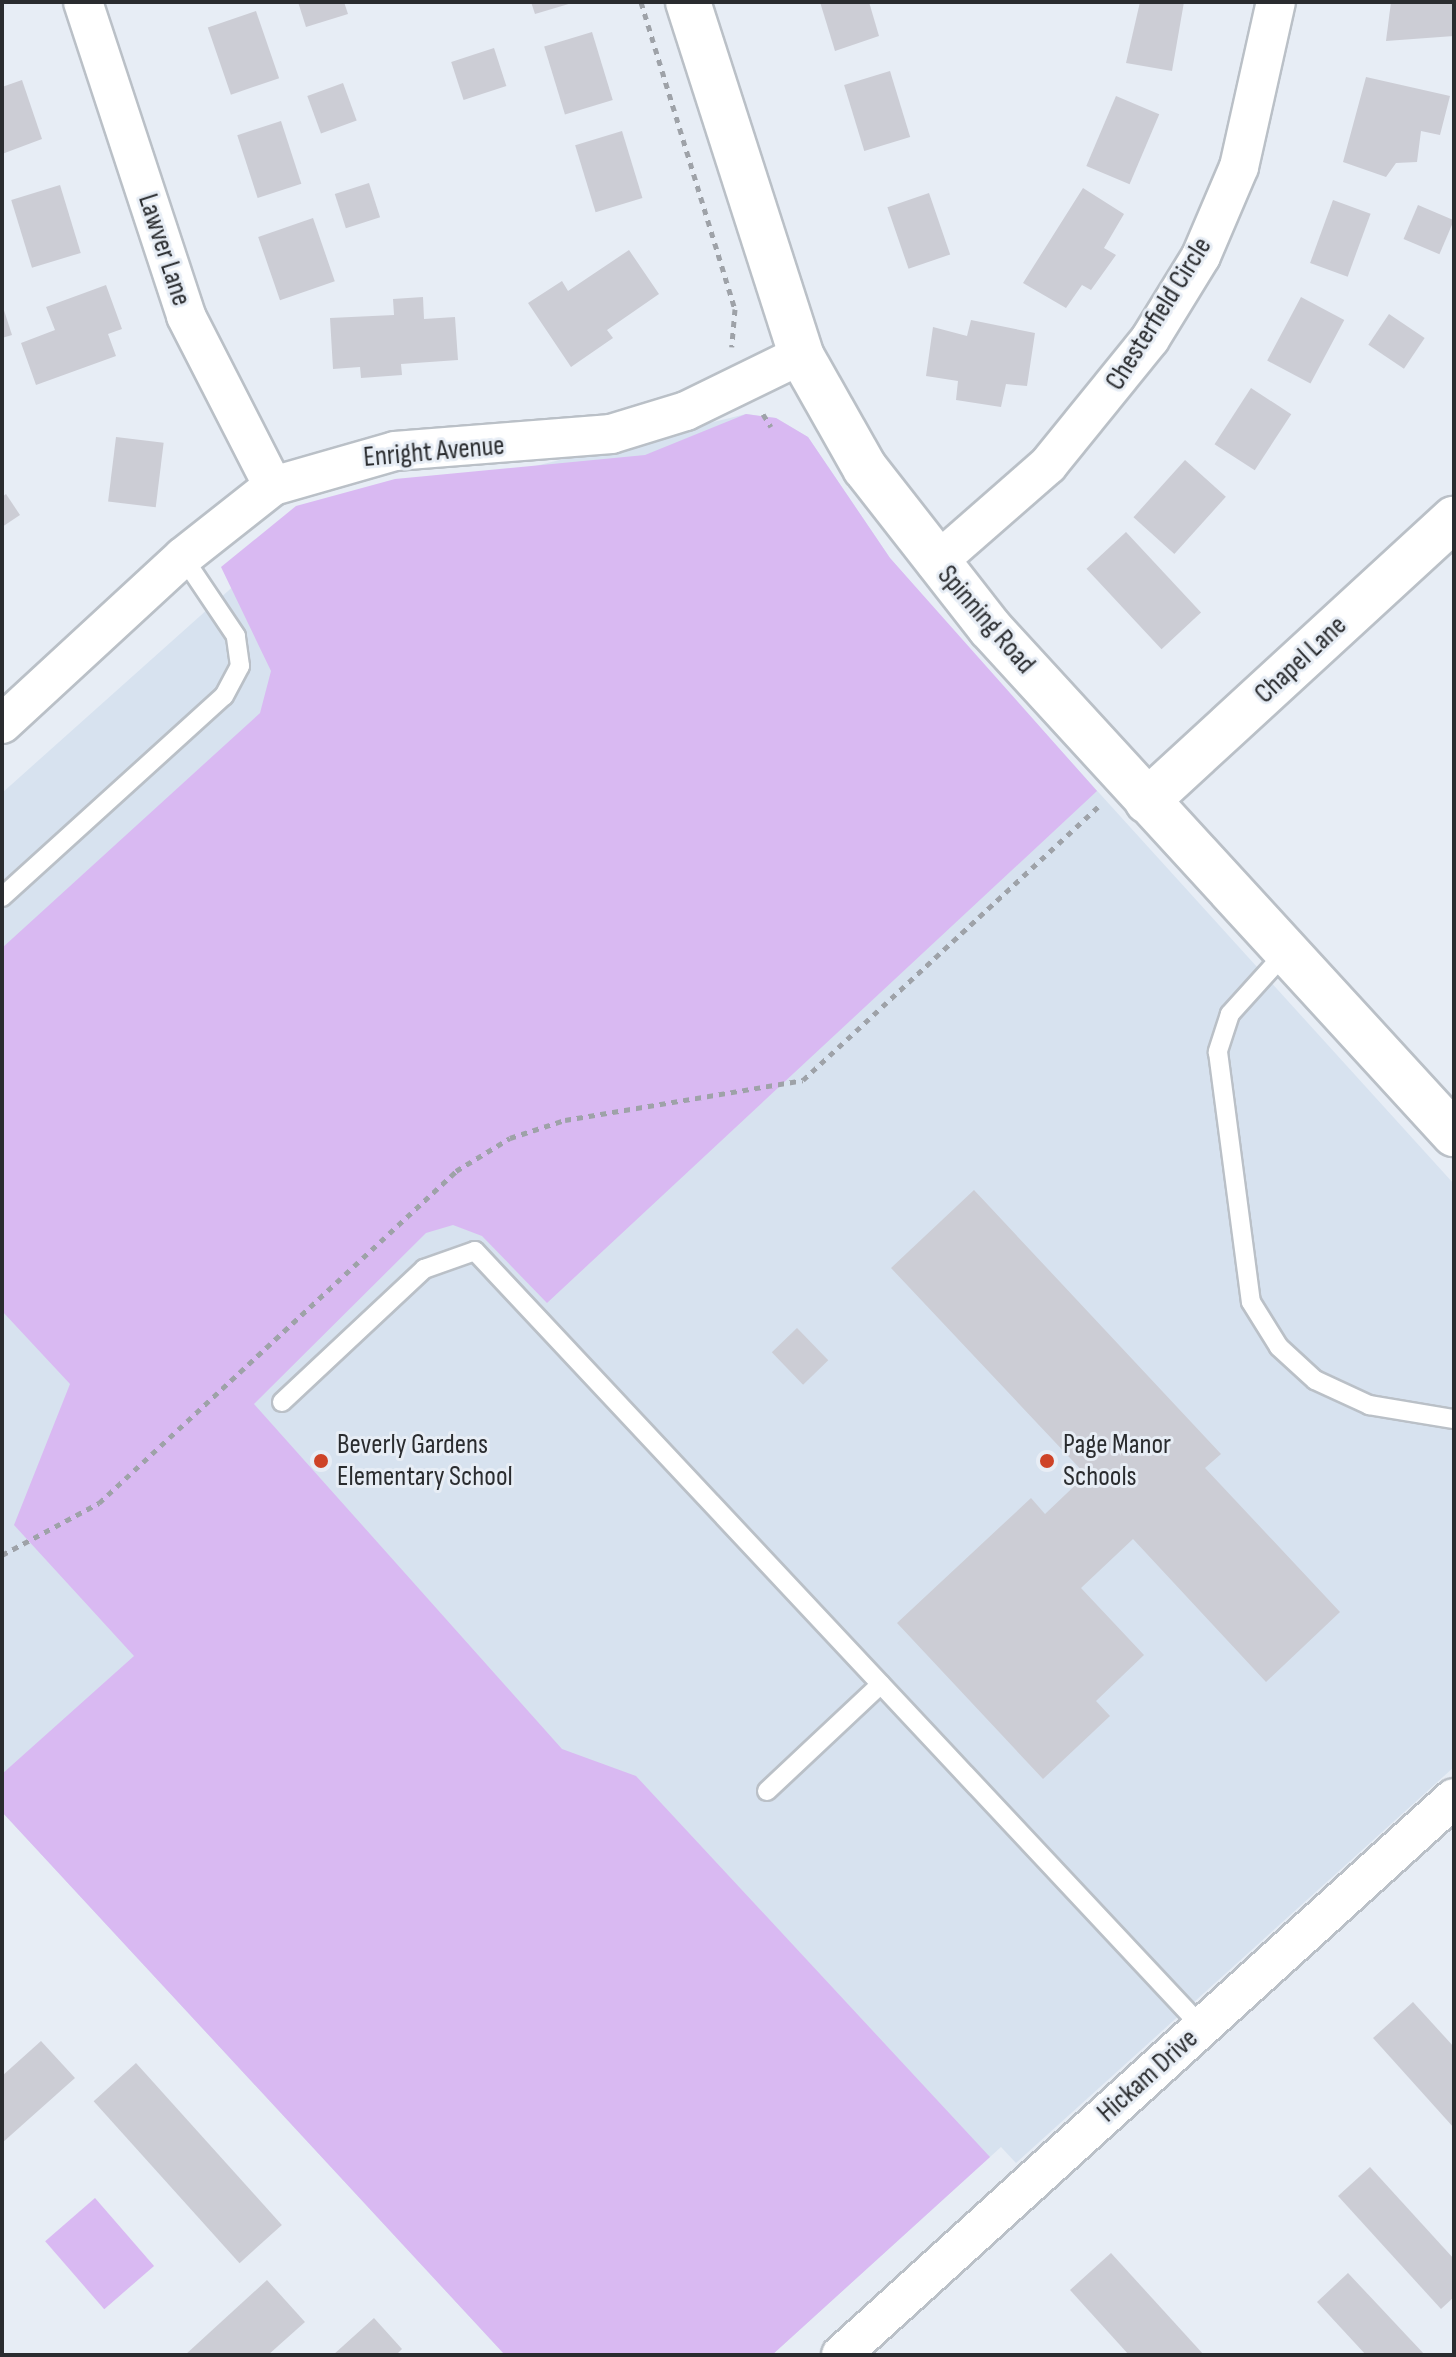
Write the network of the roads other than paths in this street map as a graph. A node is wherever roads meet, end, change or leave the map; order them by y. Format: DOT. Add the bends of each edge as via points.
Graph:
graph roads {
  1 [pos="83,2"];
  2 [pos="688,2"];
  3 [pos="1276,2"];
  4 [pos="801,355"];
  5 [pos="273,486"];
  6 [pos="1454,519"];
  7 [pos="183,557"];
  8 [pos="936,563"];
  9 [pos="2,724"];
  10 [pos="1138,790"];
  11 [pos="2,897"];
  12 [pos="1286,952"];
  13 [pos="1454,1134"];
  14 [pos="282,1402"];
  15 [pos="1454,1419"];
  16 [pos="881,1684"];
  17 [pos="767,1791"];
  18 [pos="1454,1798"];
  19 [pos="1202,2027"];
  20 [pos="841,2355"];
  1 -- 5 [label="street, Lawver Lane" via="186,316"];
  2 -- 4 [label="street, Spinning Road"];
  3 -- 8 [label="street, Chesterfield Circle" via="1239,167 1201,256 1157,327 1048,465"];
  4 -- 5 [label="street, Enright Avenue" via="611,434 395,451"];
  4 -- 8 [label="street, Spinning Road" via="865,468"];
  5 -- 7 [label="street, Enright Avenue"];
  6 -- 10 [label="street, Chapel Lane"];
  7 -- 9 [label="street, Enright Avenue"];
  7 -- 11 [label="lane" via="236,636 240,666 229,686"];
  8 -- 10 [label="street, Spinning Road"];
  10 -- 12 [label="street, Spinning Road"];
  12 -- 13 [label="street, Spinning Road"];
  12 -- 15 [label="lane" via="1230,1014 1218,1052 1251,1302 1279,1347 1315,1380 1369,1405"];
  14 -- 16 [label="lane" via="424,1269 475,1251"];
  16 -- 17 [label="lane"];
  16 -- 19 [label="lane"];
  18 -- 19 [label="street, Hickam Drive"];
  19 -- 20 [label="street, Hickam Drive"];
}
